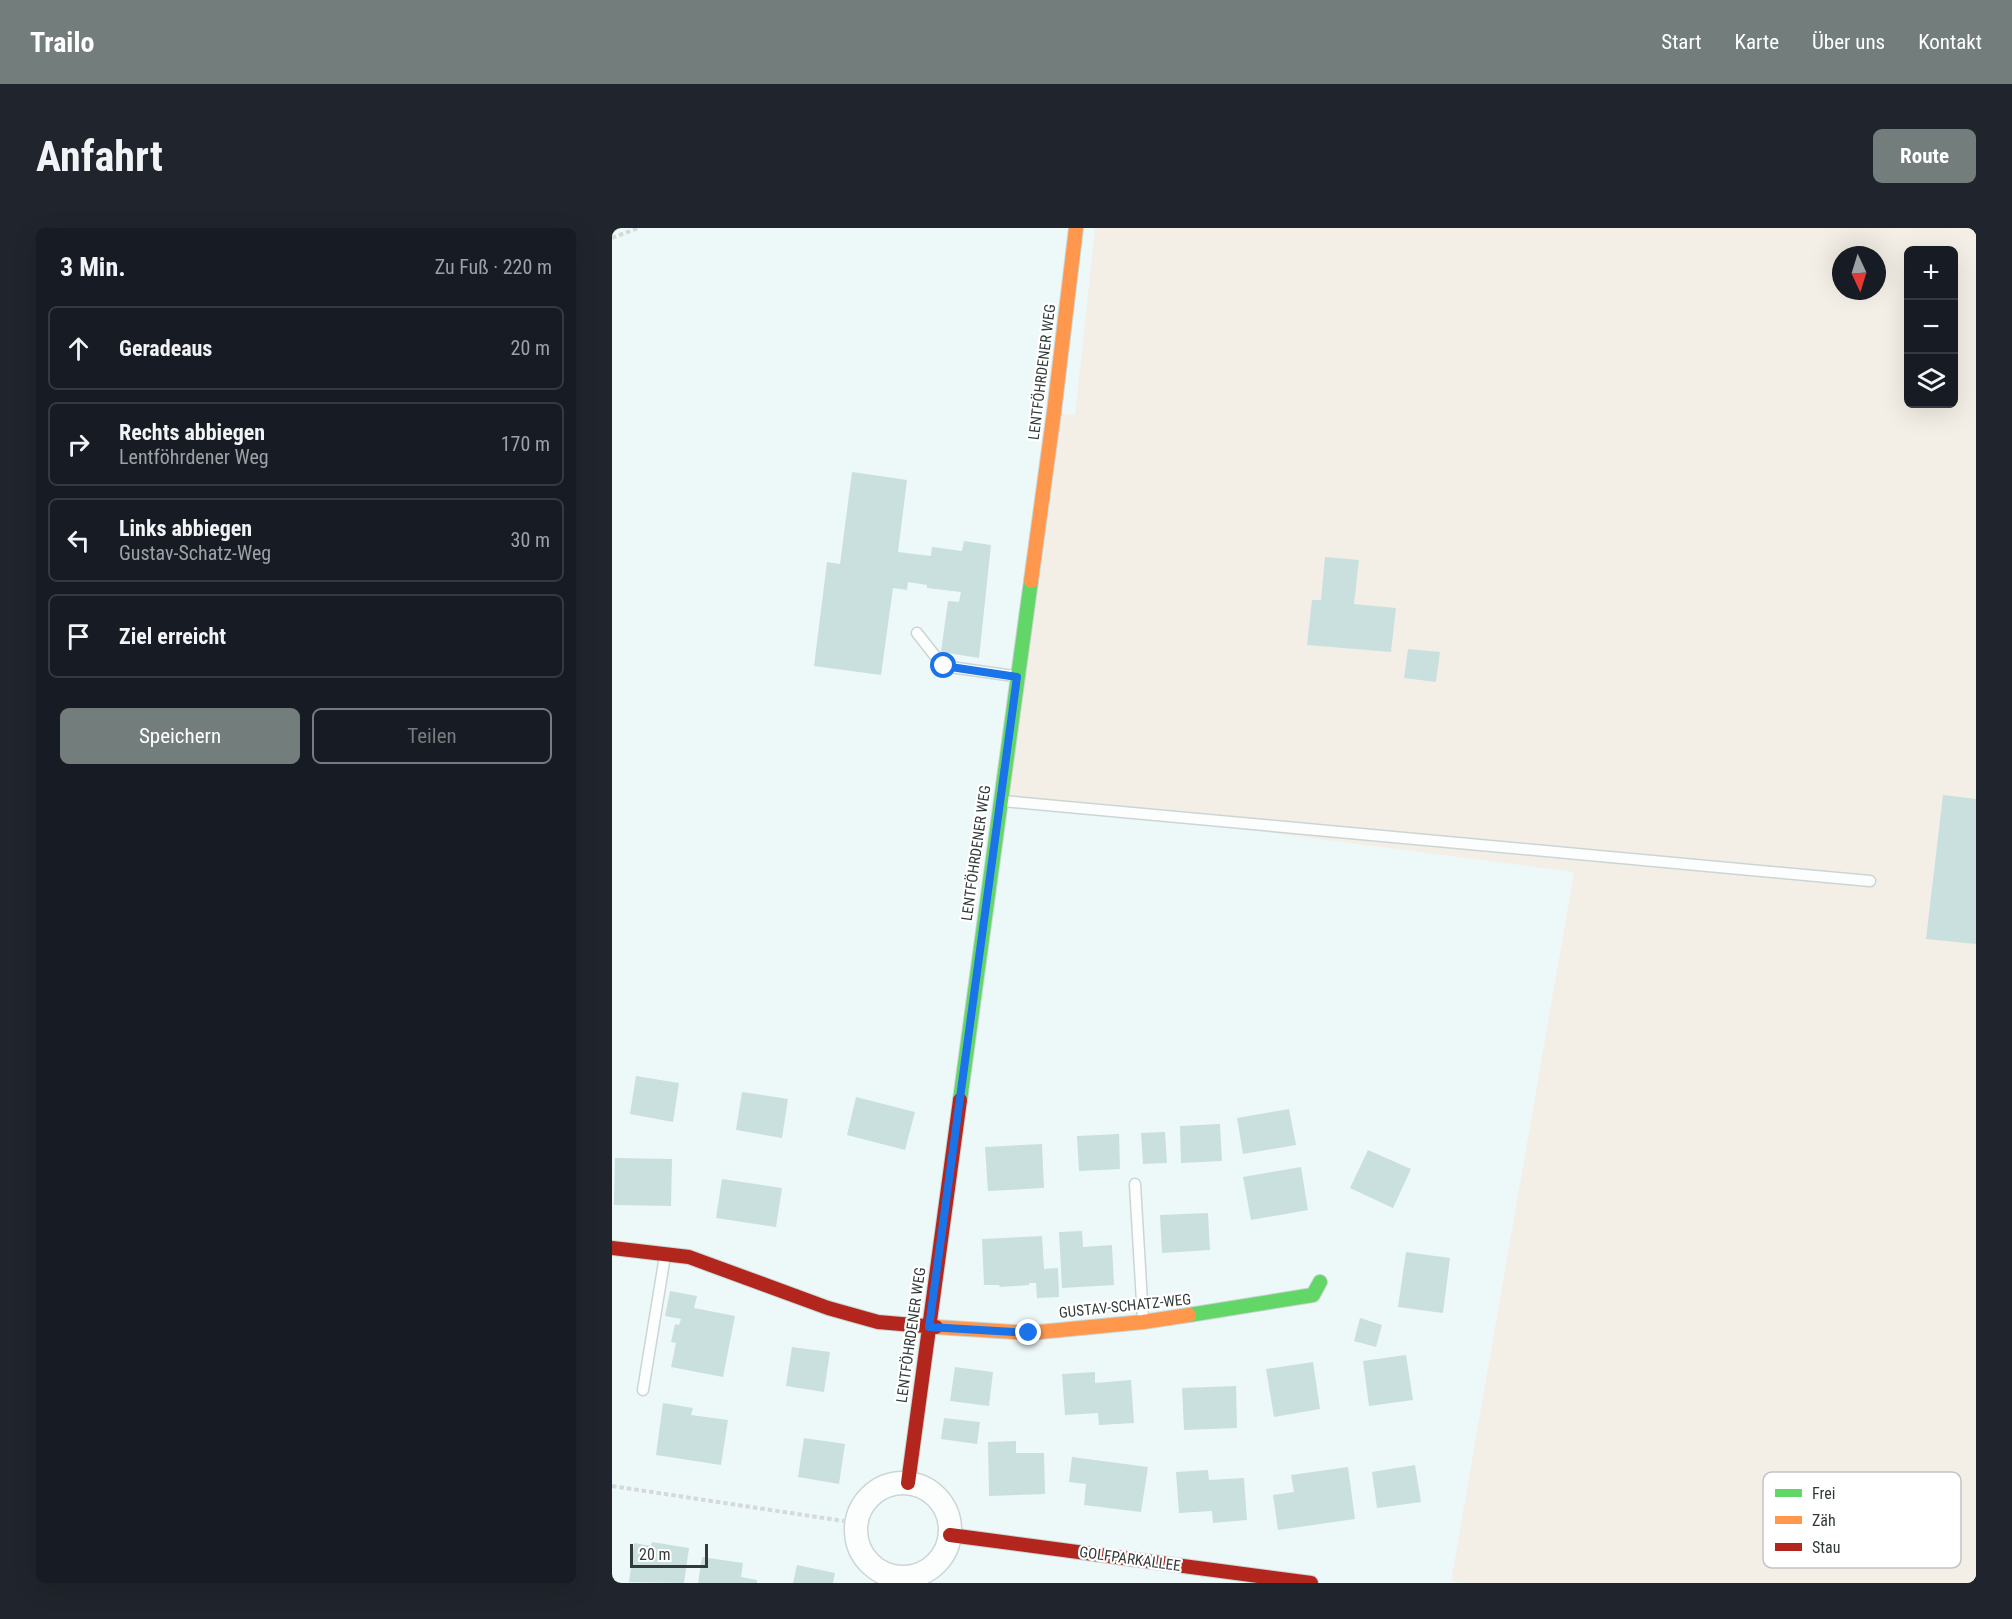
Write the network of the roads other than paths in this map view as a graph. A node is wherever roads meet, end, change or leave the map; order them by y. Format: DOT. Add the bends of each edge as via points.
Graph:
graph roads {
  1 [pos="1076,228"];
  2 [pos="917,633"];
  3 [pos="1017,677"];
  4 [pos="999,801"];
  5 [pos="1870,881"];
  6 [pos="1135,1184"];
  7 [pos="612,1248"];
  8 [pos="666,1253"];
  9 [pos="1320,1282"];
  10 [pos="1143,1322"];
  11 [pos="929,1327"];
  12 [pos="643,1390"];
  13 [pos="908,1483"];
  14 [pos="950,1535"];
  15 [pos="1217,1577"];
  16 [pos="894,1579"];
  17 [pos="1311,1583"];
  1 -- 3 [label="street, LENTFÖHRDENER WEG"];
  2 -- 3 [label="lane" via="944,666"];
  3 -- 4 [label="street, LENTFÖHRDENER WEG"];
  4 -- 5 [label="lane"];
  4 -- 11 [label="street, LENTFÖHRDENER WEG"];
  6 -- 10 [label="lane"];
  7 -- 8 [label="street, GUSTAV-SCHATZ-WEG"];
  8 -- 11 [label="street, GUSTAV-SCHATZ-WEG" via="689,1257 838,1311 878,1322"];
  8 -- 12 [label="lane"];
  9 -- 10 [label="street, GUSTAV-SCHATZ-WEG" via="1313,1295"];
  10 -- 11 [label="street, GUSTAV-SCHATZ-WEG" via="1029,1333"];
  11 -- 13 [label="street, LENTFÖHRDENER WEG"];
  13 -- 14 [label="street" via="935,1495 944,1506"];
  13 -- 16 [label="street" via="880,1489 869,1498 857,1523 865,1557"];
  14 -- 15 [label="street, GOLFPARKALLEE"];
  14 -- 16 [label="street" via="946,1550 925,1572"];
  15 -- 17 [label="street, GOLFPARKALLEE"];
}
